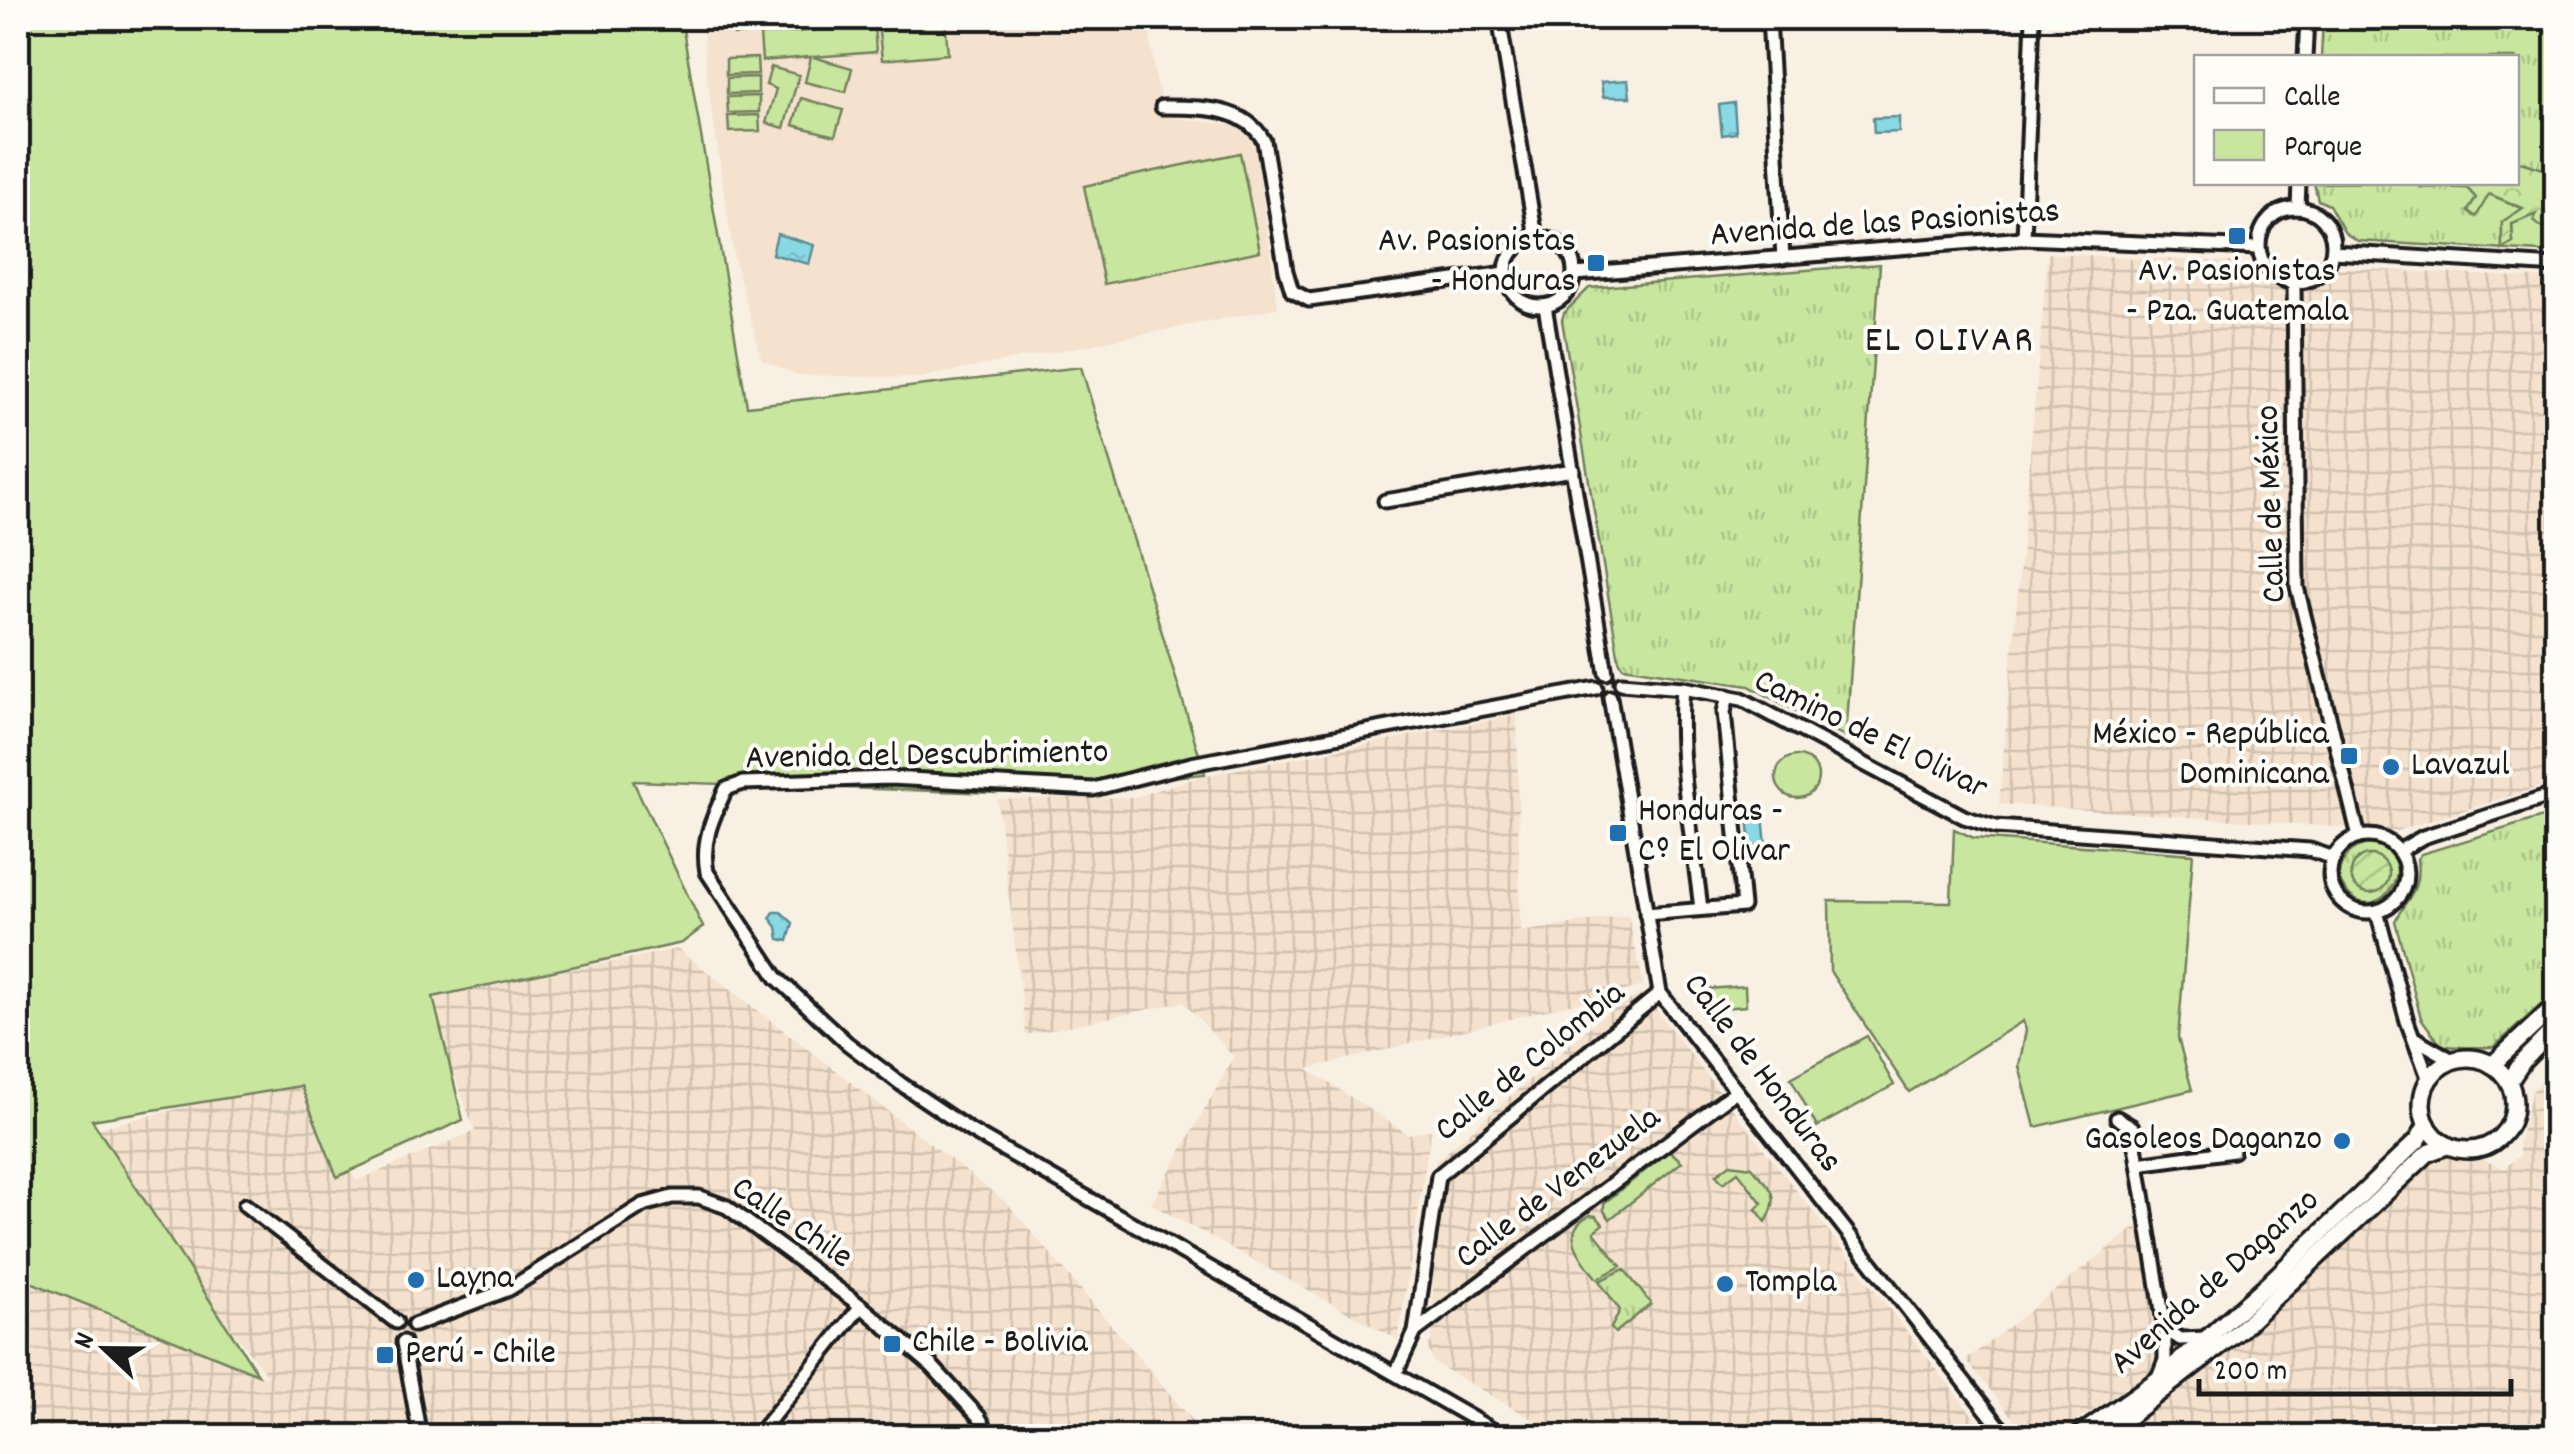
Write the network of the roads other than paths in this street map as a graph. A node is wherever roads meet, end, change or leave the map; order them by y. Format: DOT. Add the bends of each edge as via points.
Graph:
graph roads {
  1 [pos="1500,18"];
  2 [pos="1769,18"];
  3 [pos="2033,18"];
  4 [pos="2307,18"];
  5 [pos="2305,55"];
  6 [pos="1162,107"];
  7 [pos="2299,185"];
  8 [pos="2298,208"];
  9 [pos="1536,238"];
  10 [pos="2024,238"];
  11 [pos="2258,248"];
  12 [pos="2333,252"];
  13 [pos="1782,258"];
  14 [pos="2556,266"];
  15 [pos="1506,272"];
  16 [pos="1575,274"];
  17 [pos="2294,283"];
  18 [pos="1545,306"];
  19 [pos="1572,470"];
  20 [pos="1386,501"];
  21 [pos="1606,673"];
  22 [pos="1621,683"];
  23 [pos="1596,688"];
  24 [pos="1684,688"];
  25 [pos="1728,696"];
  26 [pos="1610,697"];
  27 [pos="2556,794"];
  28 [pos="2359,837"];
  29 [pos="2399,851"];
  30 [pos="2334,858"];
  31 [pos="1701,909"];
  32 [pos="2378,911"];
  33 [pos="1646,914"];
  34 [pos="1660,992"];
  35 [pos="2556,1006"];
  36 [pos="2556,1028"];
  37 [pos="2416,1040"];
  38 [pos="2454,1061"];
  39 [pos="2492,1065"];
  40 [pos="2429,1080"];
  41 [pos="2508,1082"];
  42 [pos="1736,1091"];
  43 [pos="2118,1118"];
  44 [pos="2426,1124"];
  45 [pos="2447,1146"];
  46 [pos="2233,1152"];
  47 [pos="2138,1164"];
  48 [pos="246,1205"];
  49 [pos="862,1306"];
  50 [pos="396,1322"];
  51 [pos="414,1325"];
  52 [pos="2165,1328"];
  53 [pos="1416,1332"];
  54 [pos="2207,1338"];
  55 [pos="403,1342"];
  56 [pos="1396,1372"];
  57 [pos="2157,1380"];
  58 [pos="2001,1431"];
  59 [pos="420,1436"];
  60 [pos="756,1436"];
  61 [pos="990,1436"];
  62 [pos="1503,1436"];
  63 [pos="2013,1436"];
  64 [pos="2078,1436"];
  65 [pos="2103,1436"];
  1 -- 9 [label="street"];
  2 -- 13 [label="street"];
  3 -- 10 [label="street"];
  4 -- 5 [label="street"];
  6 -- 15 [label="street" via="1235,114 1255,124 1264,141 1292,291 1309,300"];
  7 -- 8 [label="street"];
  8 -- 11 [label="street" via="2274,214"];
  8 -- 12 [label="street" via="2329,227"];
  9 -- 15 [label="street" via="1518,246"];
  9 -- 16 [label="street" via="1564,247"];
  10 -- 11 [label="street, Avenida de las Pasionistas"];
  10 -- 13 [label="street, Avenida de las Pasionistas"];
  11 -- 17 [label="street" via="2266,268"];
  12 -- 14 [label="street"];
  12 -- 17 [label="street" via="2324,271"];
  13 -- 16 [label="street, Avenida de las Pasionistas"];
  15 -- 18 [label="street" via="1514,294"];
  16 -- 18 [label="street" via="1566,296"];
  17 -- 28 [label="street, Calle de México" via="2298,586"];
  18 -- 19 [label="street"];
  19 -- 20 [label="street"];
  19 -- 21 [label="street"];
  21 -- 22 [label="street"];
  21 -- 23 [label="street"];
  22 -- 24 [label="street, Camino de El Olivar"];
  22 -- 26 [label="street"];
  23 -- 26 [label="street"];
  23 -- 56 [label="street, Avenida del Descubrimiento" via="1093,788 890,778 744,784 726,789 711,823 703,853 717,889 777,978 847,1044 971,1131"];
  24 -- 25 [label="street, Camino de El Olivar"];
  24 -- 31 [label="street"];
  25 -- 30 [label="street, Camino de El Olivar" via="1964,817 1996,827 2310,850"];
  25 -- 31 [label="street" via="1724,712 1743,906"];
  26 -- 33 [label="street, Calle de Honduras"];
  27 -- 29 [label="street"];
  28 -- 29 [label="street" via="2380,837"];
  28 -- 30 [label="street"];
  29 -- 32 [label="street" via="2405,886"];
  30 -- 32 [label="street" via="2337,895 2354,909"];
  31 -- 33 [label="street"];
  32 -- 37 [label="street"];
  33 -- 34 [label="street, Calle de Honduras"];
  34 -- 42 [label="street, Calle de Honduras"];
  34 -- 53 [label="street, Calle de Colombia" via="1438,1176"];
  35 -- 39 [label="main road"];
  36 -- 41 [label="main road"];
  37 -- 38 [label="street"];
  37 -- 40 [label="street"];
  38 -- 39 [label="main road"];
  38 -- 40 [label="main road"];
  39 -- 41 [label="main road"];
  40 -- 44 [label="main road" via="2422,1102"];
  41 -- 45 [label="main road" via="2514,1114 2507,1130 2480,1149"];
  42 -- 53 [label="street, Calle de Venezuela"];
  42 -- 58 [label="street, Calle de Honduras"];
  43 -- 47 [label="street" via="2132,1127"];
  44 -- 45 [label="main road"];
  44 -- 54 [label="main road, Avenida de Daganzo" via="2405,1152"];
  45 -- 65 [label="main road, Avenida de Daganzo" via="2428,1153 2239,1331"];
  46 -- 47 [label="street"];
  47 -- 52 [label="street"];
  48 -- 50 [label="street"];
  49 -- 51 [label="street, Calle Chile" via="726,1208 687,1196 643,1205 509,1290"];
  49 -- 60 [label="street"];
  49 -- 61 [label="street, Calle Chile" via="932,1366"];
  50 -- 51 [label="street" via="405,1318"];
  50 -- 55 [label="street" via="394,1335"];
  51 -- 55 [label="street" via="414,1335"];
  52 -- 54 [label="street" via="2180,1339"];
  52 -- 57 [label="street"];
  53 -- 56 [label="street"];
  54 -- 57 [label="main road, Avenida de Daganzo"];
  55 -- 59 [label="street"];
  56 -- 62 [label="street, Avenida del Descubrimiento"];
  57 -- 64 [label="main road, Avenida de Daganzo"];
  58 -- 63 [label="street, Calle de Honduras"];
}
